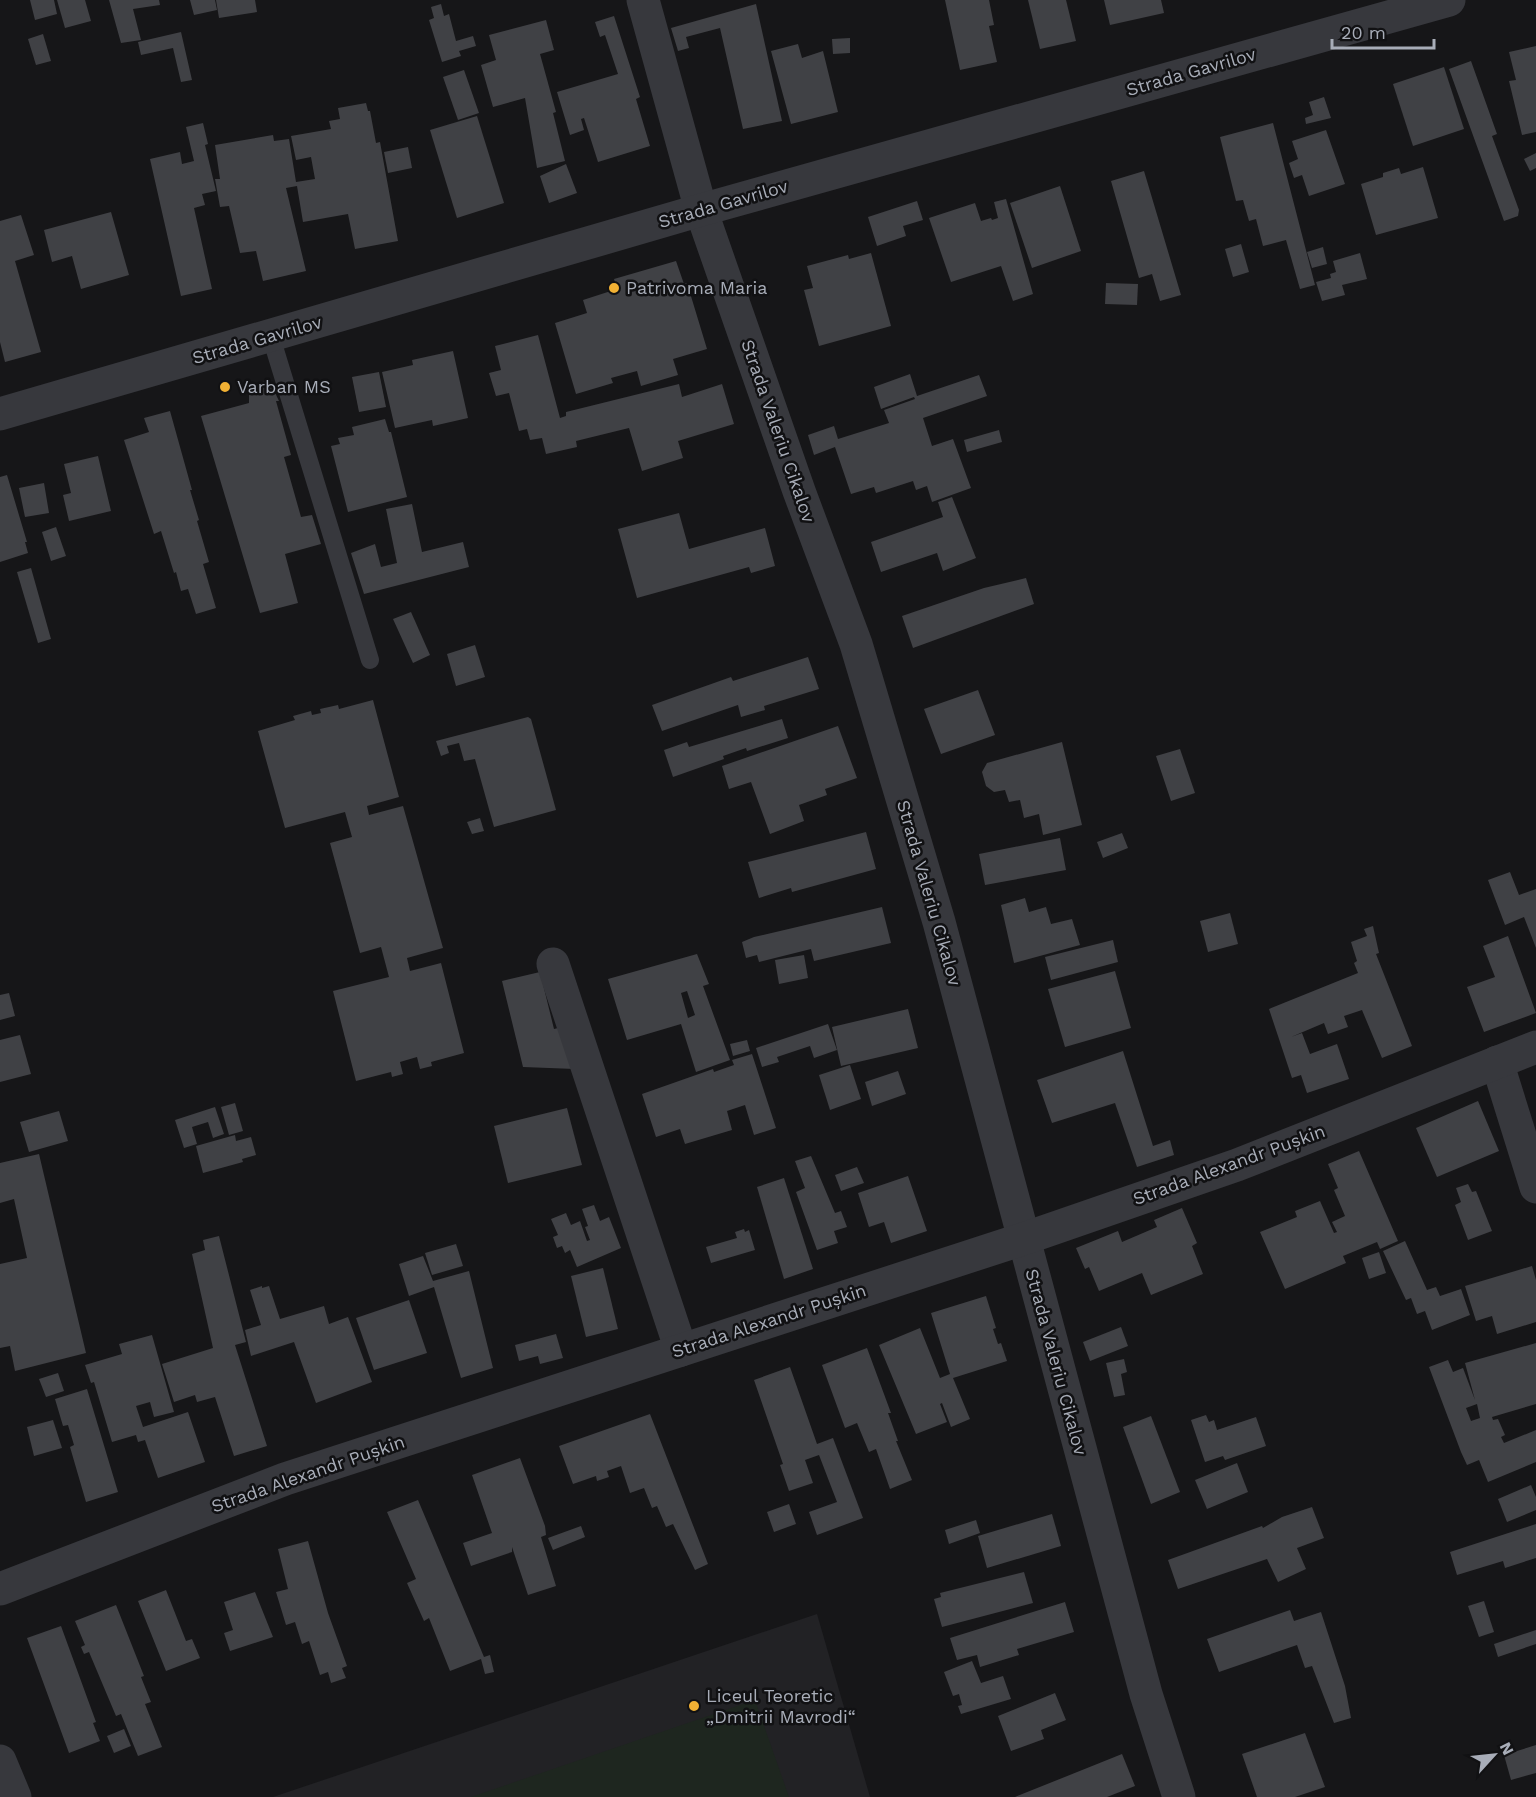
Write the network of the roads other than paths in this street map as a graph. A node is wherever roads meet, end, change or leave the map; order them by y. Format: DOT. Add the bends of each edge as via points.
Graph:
graph roads {
  1 [pos="643,0"];
  2 [pos="1449,0"];
  3 [pos="701,210"];
  4 [pos="271,337"];
  5 [pos="0,414"];
  6 [pos="370,660"];
  7 [pos="553,964"];
  8 [pos="1536,1047"];
  9 [pos="1497,1062"];
  10 [pos="1536,1187"];
  11 [pos="1023,1239"];
  12 [pos="681,1350"];
  13 [pos="0,1589"];
  14 [pos="0,1761"];
  15 [pos="15,1797"];
  16 [pos="1179,1797"];
  1 -- 3 [label="street, Strada Valeriu Cikalov"];
  2 -- 3 [label="street, Strada Gavrilov"];
  3 -- 4 [label="street, Strada Gavrilov"];
  3 -- 11 [label="street, Strada Valeriu Cikalov" via="856,644 939,922"];
  4 -- 5 [label="street, Strada Gavrilov"];
  4 -- 6 [label="lane"];
  7 -- 12 [label="street"];
  8 -- 9 [label="street, Strada Alexandr Pușkin"];
  9 -- 10 [label="street"];
  9 -- 11 [label="street, Strada Alexandr Pușkin" via="1237,1166"];
  11 -- 12 [label="street, Strada Alexandr Pușkin"];
  11 -- 16 [label="street, Strada Valeriu Cikalov" via="1146,1694"];
  12 -- 13 [label="street, Strada Alexandr Pușkin" via="285,1479"];
  14 -- 15 [label="street"];
}
